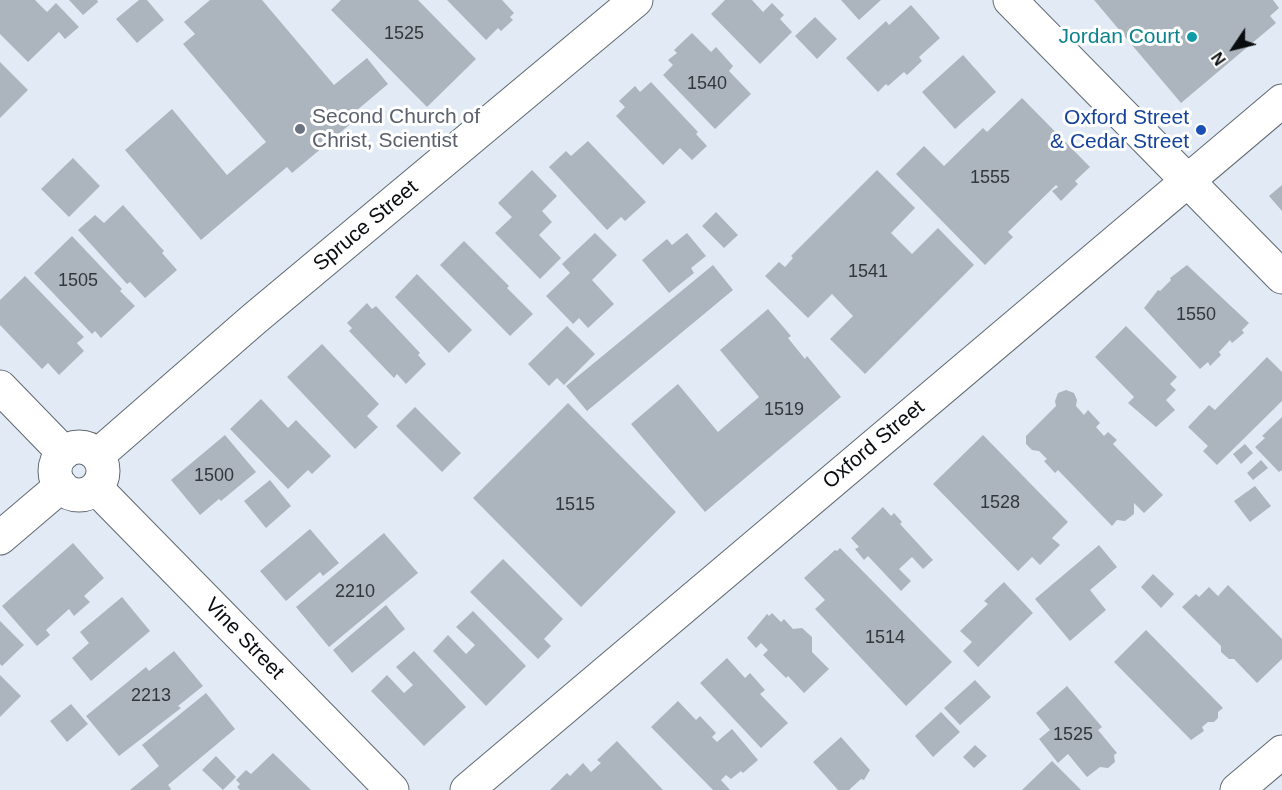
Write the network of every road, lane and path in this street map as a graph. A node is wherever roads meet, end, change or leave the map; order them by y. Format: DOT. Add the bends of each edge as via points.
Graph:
graph roads {
  1 [pos="636,0"];
  2 [pos="1010,0"];
  3 [pos="1282,101"];
  4 [pos="1186,181"];
  5 [pos="1282,277"];
  6 [pos="0,387"];
  7 [pos="64,453"];
  8 [pos="98,455"];
  9 [pos="61,486"];
  10 [pos="96,488"];
  11 [pos="0,538"];
  12 [pos="1282,752"];
  13 [pos="392,790"];
  14 [pos="467,790"];
  15 [pos="1237,790"];
  1 -- 8 [label="street, Spruce Street" via="254,319"];
  2 -- 4 [label="street"];
  3 -- 4 [label="street, Oxford Street"];
  4 -- 5 [label="street"];
  4 -- 14 [label="street, Oxford Street"];
  6 -- 7 [label="street"];
  7 -- 8 [label="street" via="77,447"];
  7 -- 9 [label="street" via="56,465"];
  8 -- 10 [label="street" via="103,468"];
  9 -- 10 [label="street" via="82,495"];
  9 -- 11 [label="street"];
  10 -- 13 [label="street, Vine Street"];
  12 -- 15 [label="street"];
}
